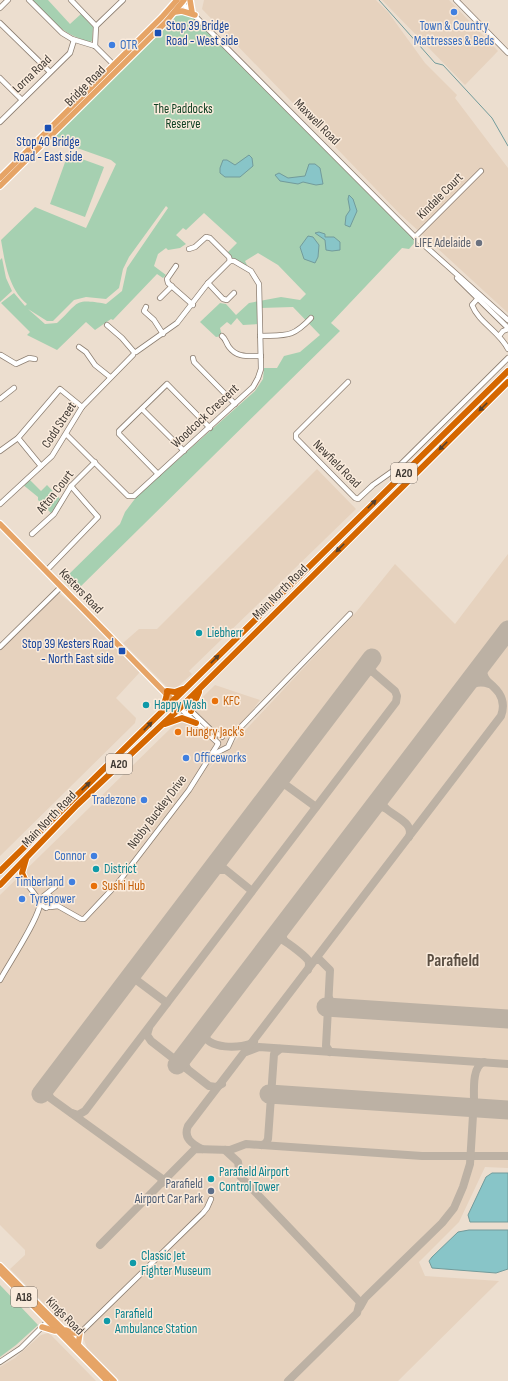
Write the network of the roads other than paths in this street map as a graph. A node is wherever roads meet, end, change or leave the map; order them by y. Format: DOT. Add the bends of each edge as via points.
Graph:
graph roads {
  1 [pos="8,0"];
  2 [pos="29,0"];
  3 [pos="71,0"];
  4 [pos="124,0"];
  5 [pos="190,0"];
  6 [pos="456,0"];
  7 [pos="181,1"];
  8 [pos="0,8"];
  9 [pos="175,12"];
  10 [pos="193,14"];
  11 [pos="0,23"];
  12 [pos="96,26"];
  13 [pos="74,40"];
  14 [pos="95,46"];
  15 [pos="508,53"];
  16 [pos="116,67"];
  17 [pos="50,72"];
  18 [pos="0,78"];
  19 [pos="22,100"];
  20 [pos="0,122"];
  21 [pos="24,159"];
  22 [pos="481,171"];
  23 [pos="0,178"];
  24 [pos="0,186"];
  25 [pos="415,237"];
  26 [pos="190,249"];
  27 [pos="230,261"];
  28 [pos="176,266"];
  29 [pos="208,283"];
  30 [pos="172,286"];
  31 [pos="234,293"];
  32 [pos="479,297"];
  33 [pos="160,298"];
  34 [pos="192,305"];
  35 [pos="146,307"];
  36 [pos="499,316"];
  37 [pos="311,318"];
  38 [pos="508,320"];
  39 [pos="107,325"];
  40 [pos="508,329"];
  41 [pos="163,334"];
  42 [pos="222,336"];
  43 [pos="260,336"];
  44 [pos="498,336"];
  45 [pos="79,347"];
  46 [pos="508,349"];
  47 [pos="134,353"];
  48 [pos="0,355"];
  49 [pos="261,356"];
  50 [pos="193,358"];
  51 [pos="508,358"];
  52 [pos="35,359"];
  53 [pos="508,371"];
  54 [pos="110,378"];
  55 [pos="348,382"];
  56 [pos="508,382"];
  57 [pos="14,388"];
  58 [pos="0,398"];
  59 [pos="236,404"];
  60 [pos="82,407"];
  61 [pos="142,409"];
  62 [pos="210,428"];
  63 [pos="67,435"];
  64 [pos="18,438"];
  65 [pos="0,451"];
  66 [pos="184,451"];
  67 [pos="95,462"];
  68 [pos="41,466"];
  69 [pos="158,474"];
  70 [pos="71,486"];
  71 [pos="0,504"];
  72 [pos="0,524"];
  73 [pos="32,534"];
  74 [pos="46,571"];
  75 [pos="61,587"];
  76 [pos="350,614"];
  77 [pos="0,647"];
  78 [pos="202,686"];
  79 [pos="187,687"];
  80 [pos="167,692"];
  81 [pos="174,699"];
  82 [pos="182,706"];
  83 [pos="192,711"];
  84 [pos="160,713"];
  85 [pos="196,723"];
  86 [pos="162,725"];
  87 [pos="242,726"];
  88 [pos="223,737"];
  89 [pos="230,740"];
  90 [pos="218,743"];
  91 [pos="224,749"];
  92 [pos="211,756"];
  93 [pos="27,857"];
  94 [pos="0,871"];
  95 [pos="7,878"];
  96 [pos="0,884"];
  97 [pos="28,885"];
  98 [pos="45,895"];
  99 [pos="52,898"];
  100 [pos="40,902"];
  101 [pos="48,907"];
  102 [pos="67,910"];
  103 [pos="34,920"];
  104 [pos="0,980"];
  105 [pos="211,1199"];
  106 [pos="0,1266"];
  107 [pos="0,1272"];
  108 [pos="50,1320"];
  109 [pos="57,1324"];
  110 [pos="42,1327"];
  111 [pos="80,1333"];
  112 [pos="70,1341"];
  113 [pos="78,1345"];
  114 [pos="0,1362"];
  115 [pos="107,1381"];
  116 [pos="114,1381"];
  1 -- 8 [label="street"];
  2 -- 13 [label="street" via="59,30"];
  3 -- 12 [label="street"];
  4 -- 12 [label="street"];
  5 -- 10 [label="main road"];
  6 -- 15 [label="street"];
  7 -- 9 [label="main road, Bridge Road"];
  7 -- 10 [label="street, Maxwell Road"];
  7 -- 16 [label="main road, Bridge Road"];
  9 -- 10 [label="main road"];
  9 -- 16 [label="main road, Bridge Road"];
  10 -- 25 [label="street, Maxwell Road"];
  11 -- 17 [label="street"];
  12 -- 14 [label="street"];
  13 -- 14 [label="street"];
  13 -- 17 [label="street, Lorna Road" via="70,53"];
  14 -- 16 [label="street"];
  16 -- 21 [label="main road, Bridge Road"];
  17 -- 19 [label="street, Lorna Road"];
  18 -- 19 [label="street"];
  19 -- 20 [label="street, Lorna Road"];
  21 -- 23 [label="main road, Bridge Road"];
  21 -- 24 [label="main road, Bridge Road"];
  22 -- 25 [label="street, Kindale Court"];
  25 -- 32 [label="street, Maxwell Road"];
  26 -- 27 [label="street" via="206,237 210,238"];
  27 -- 29 [label="street, Codd Street"];
  27 -- 43 [label="street, Woodcock Crescent" via="251,271 257,279 260,289"];
  28 -- 30 [label="street" via="167,279"];
  29 -- 31 [label="street" via="223,299 227,300"];
  29 -- 34 [label="street, Codd Street"];
  30 -- 33 [label="street"];
  30 -- 34 [label="street"];
  32 -- 36 [label="street, Maxwell Road"];
  32 -- 44 [label="street" via="472,305 475,313"];
  34 -- 41 [label="street, Codd Street" via="178,324"];
  35 -- 41 [label="street" via="144,311"];
  36 -- 38 [label="street, Maxwell Road"];
  36 -- 40 [label="street, Maxwell Road"];
  37 -- 43 [label="street" via="295,333"];
  39 -- 47 [label="street"];
  40 -- 44 [label="street"];
  41 -- 47 [label="street, Codd Street"];
  42 -- 49 [label="street" via="235,354"];
  43 -- 49 [label="street, Woodcock Crescent"];
  44 -- 46 [label="street"];
  45 -- 54 [label="street"];
  47 -- 54 [label="street, Codd Street"];
  48 -- 52 [label="street" via="16,364 29,358"];
  49 -- 59 [label="street, Woodcock Crescent" via="258,378"];
  50 -- 59 [label="street" via="194,362"];
  51 -- 55 [label="street, Newfield Road" via="397,468 358,499 354,498 296,438 296,434"];
  79 -- 53 [label="highway, Main North Road / A20, one-way"];
  54 -- 60 [label="street, Codd Street"];
  56 -- 78 [label="highway, Main North Road / A20, one-way"];
  57 -- 58 [label="street"];
  59 -- 62 [label="street, Woodcock Crescent"];
  60 -- 63 [label="street, Codd Street"];
  60 -- 64 [label="street" via="60,389"];
  61 -- 62 [label="street" via="167,384"];
  61 -- 66 [label="street"];
  61 -- 69 [label="street" via="119,431 119,434"];
  62 -- 66 [label="street, Woodcock Crescent"];
  63 -- 67 [label="street, Woodcock Crescent"];
  63 -- 68 [label="street, Codd Street" via="52,456"];
  64 -- 65 [label="street"];
  64 -- 68 [label="street"];
  66 -- 69 [label="street, Woodcock Crescent"];
  67 -- 69 [label="street, Woodcock Crescent" via="131,497"];
  67 -- 70 [label="street, Afton Court"];
  68 -- 71 [label="street, Codd Street"];
  70 -- 73 [label="street, Afton Court" via="54,514"];
  70 -- 74 [label="street" via="98,517"];
  72 -- 74 [label="main road, Kesters Road"];
  74 -- 75 [label="main road, Kesters Road"];
  75 -- 77 [label="street"];
  75 -- 80 [label="main road, Kesters Road"];
  76 -- 87 [label="street"];
  78 -- 82 [label="highway, Main North Road / A20"];
  78 -- 83 [label="highway"];
  79 -- 80 [label="highway"];
  79 -- 81 [label="highway, Main North Road / A20"];
  80 -- 81 [label="main road, Kesters Road"];
  80 -- 84 [label="highway" via="167,699"];
  81 -- 82 [label="main road, Kesters Road"];
  81 -- 84 [label="highway, Main North Road / A20"];
  82 -- 83 [label="street, Kesters Road"];
  82 -- 85 [label="street, Kesters Road"];
  82 -- 86 [label="highway, Main North Road / A20"];
  83 -- 88 [label="street, Kesters Road" via="210,729"];
  94 -- 84 [label="highway, Main North Road / A20, one-way"];
  85 -- 86 [label="highway" via="182,718"];
  85 -- 90 [label="street, Kesters Road"];
  86 -- 93 [label="highway, Main North Road / A20"];
  87 -- 88 [label="street"];
  87 -- 89 [label="street"];
  88 -- 89 [label="street, Kesters Road"];
  88 -- 90 [label="street, Nobby Buckley Drive"];
  89 -- 91 [label="street" via="229,746"];
  90 -- 91 [label="street, Kesters Road"];
  90 -- 92 [label="street, Nobby Buckley Drive"];
  91 -- 92 [label="street, Nobby Buckley Drive"];
  92 -- 102 [label="street, Nobby Buckley Drive" via="189,790 90,915 81,919"];
  93 -- 95 [label="highway, Main North Road / A20"];
  93 -- 97 [label="highway" via="22,873"];
  95 -- 96 [label="highway, Main North Road / A20"];
  95 -- 97 [label="highway" via="17,876"];
  97 -- 98 [label="street" via="38,894"];
  97 -- 100 [label="street"];
  98 -- 99 [label="street"];
  98 -- 99 [label="street" via="55,887"];
  98 -- 100 [label="street"];
  99 -- 101 [label="street"];
  99 -- 102 [label="street, Nobby Buckley Drive"];
  100 -- 101 [label="street"];
  100 -- 103 [label="street"];
  101 -- 102 [label="street, Nobby Buckley Drive" via="58,906"];
  101 -- 103 [label="street"];
  103 -- 104 [label="street"];
  105 -- 111 [label="street" via="208,1208"];
  106 -- 108 [label="main road, Kings Road / A18"];
  107 -- 108 [label="main road, Kings Road / A18"];
  108 -- 109 [label="main road, Kings Road / A18"];
  108 -- 110 [label="street"];
  108 -- 112 [label="main road, Kings Road / A18"];
  109 -- 111 [label="main road" via="71,1333"];
  109 -- 112 [label="main road, Kings Road / A18"];
  110 -- 112 [label="main road" via="52,1329"];
  110 -- 114 [label="street" via="21,1348"];
  111 -- 112 [label="street"];
  111 -- 113 [label="main road"];
  112 -- 113 [label="main road, Kings Road / A18"];
  112 -- 115 [label="main road, Kings Road / A18"];
  113 -- 116 [label="main road, Kings Road / A18"];
}
